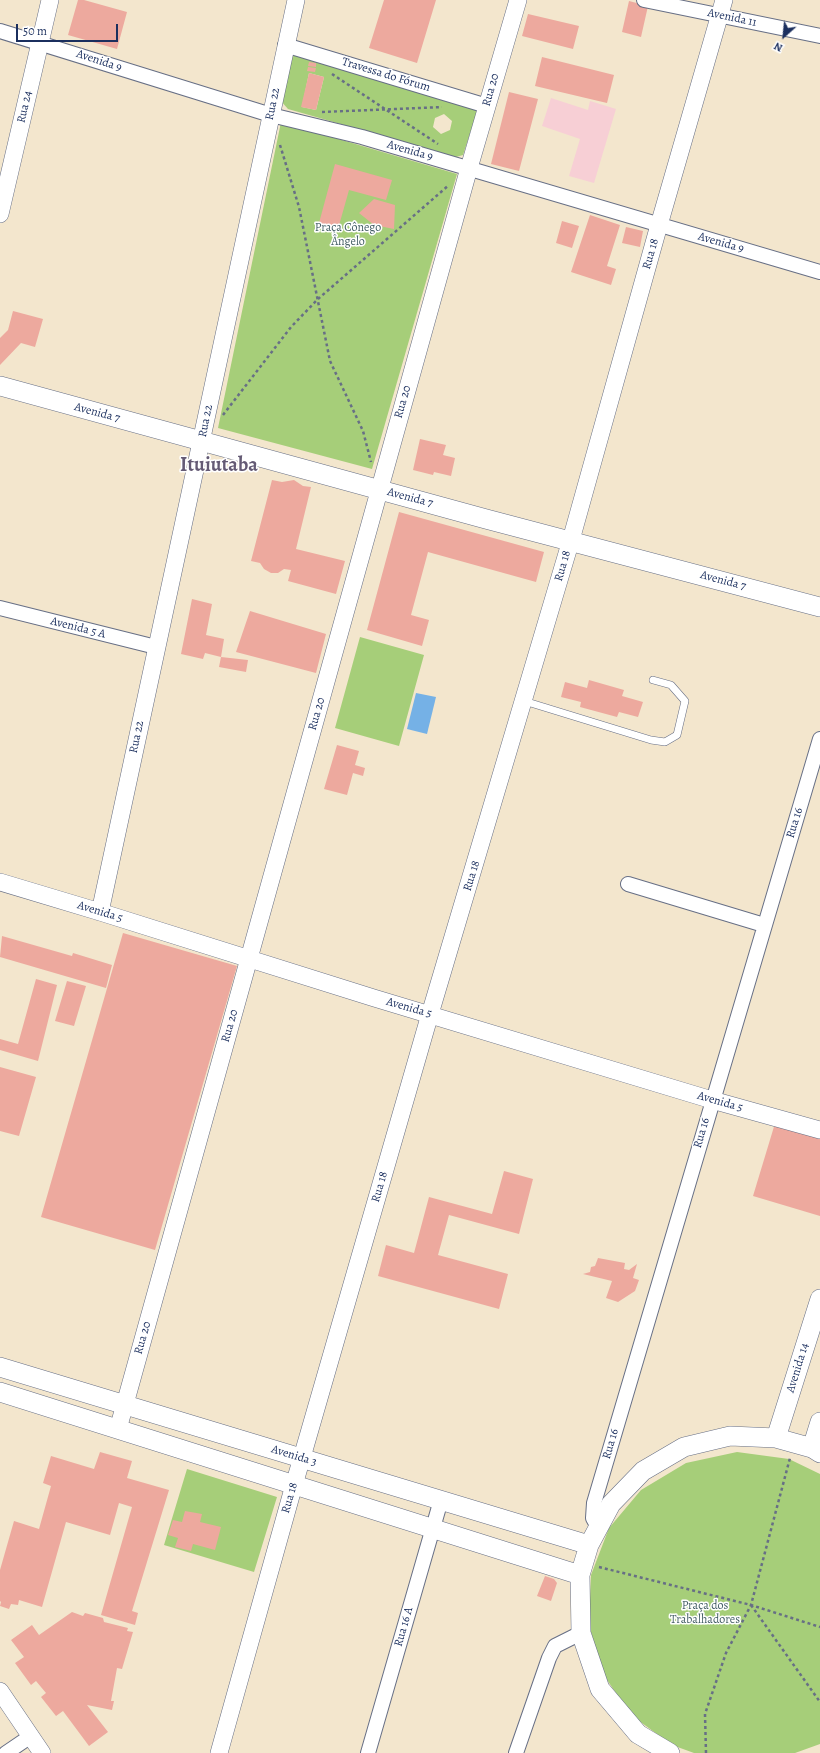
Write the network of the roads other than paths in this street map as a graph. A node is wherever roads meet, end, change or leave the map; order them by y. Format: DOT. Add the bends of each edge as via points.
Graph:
graph roads {
  1 [pos="50,0"];
  2 [pos="296,0"];
  3 [pos="518,0"];
  4 [pos="644,0"];
  5 [pos="722,8"];
  6 [pos="0,31"];
  7 [pos="820,36"];
  8 [pos="40,42"];
  9 [pos="285,45"];
  10 [pos="487,106"];
  11 [pos="271,115"];
  12 [pos="469,168"];
  13 [pos="0,214"];
  14 [pos="659,225"];
  15 [pos="820,272"];
  16 [pos="0,386"];
  17 [pos="202,442"];
  18 [pos="379,490"];
  19 [pos="571,540"];
  20 [pos="820,606"];
  21 [pos="0,608"];
  22 [pos="156,647"];
  23 [pos="653,680"];
  24 [pos="524,701"];
  25 [pos="820,739"];
  26 [pos="0,882"];
  27 [pos="628,884"];
  28 [pos="100,912"];
  29 [pos="764,925"];
  30 [pos="249,958"];
  31 [pos="430,1014"];
  32 [pos="712,1100"];
  33 [pos="820,1130"];
  34 [pos="820,1299"];
  35 [pos="0,1367"];
  36 [pos="0,1392"];
  37 [pos="124,1405"];
  38 [pos="820,1422"];
  39 [pos="118,1429"];
  40 [pos="786,1440"];
  41 [pos="816,1450"];
  42 [pos="302,1458"];
  43 [pos="294,1485"];
  44 [pos="441,1500"];
  45 [pos="598,1527"];
  46 [pos="433,1528"];
  47 [pos="584,1561"];
  48 [pos="580,1633"];
  49 [pos="0,1691"];
  50 [pos="31,1736"];
  51 [pos="6,1753"];
  52 [pos="42,1753"];
  53 [pos="220,1753"];
  54 [pos="368,1753"];
  55 [pos="516,1753"];
  56 [pos="670,1753"];
  1 -- 8 [label="street, Rua 24"];
  2 -- 9 [label="street, Rua 22"];
  3 -- 10 [label="street, Rua 20"];
  4 -- 5 [label="street, Avenida 11"];
  5 -- 7 [label="street, Avenida 11"];
  5 -- 14 [label="street, Rua 18"];
  6 -- 8 [label="street, Avenida 9"];
  8 -- 11 [label="street, Avenida 9"];
  8 -- 13 [label="street, Rua 24"];
  9 -- 10 [label="street, Travessa do Fórum"];
  9 -- 11 [label="street, Rua 22"];
  10 -- 12 [label="street, Rua 20"];
  11 -- 12 [label="street, Avenida 9" via="362,137"];
  11 -- 17 [label="street, Rua 22"];
  12 -- 14 [label="street, Avenida 9"];
  12 -- 18 [label="street, Rua 20"];
  14 -- 15 [label="street, Avenida 9"];
  14 -- 19 [label="street, Rua 18"];
  16 -- 17 [label="main road, Avenida 7"];
  17 -- 18 [label="main road, Avenida 7"];
  17 -- 22 [label="street, Rua 22"];
  18 -- 19 [label="main road, Avenida 7"];
  18 -- 30 [label="street, Rua 20"];
  19 -- 20 [label="main road, Avenida 7"];
  19 -- 24 [label="street, Rua 18"];
  21 -- 22 [label="street, Avenida 5 A"];
  22 -- 28 [label="street, Rua 22"];
  23 -- 24 [label="lane" via="671,685 685,701 677,735 665,742"];
  24 -- 31 [label="street, Rua 18"];
  25 -- 29 [label="street, Rua 16"];
  26 -- 28 [label="street, Avenida 5"];
  27 -- 29 [label="street"];
  28 -- 30 [label="street, Avenida 5"];
  29 -- 32 [label="street, Rua 16"];
  30 -- 31 [label="street, Avenida 5"];
  30 -- 37 [label="street, Rua 20"];
  31 -- 32 [label="street, Avenida 5"];
  31 -- 42 [label="street, Rua 18"];
  32 -- 33 [label="street, Avenida 5"];
  32 -- 45 [label="street, Rua 16" via="594,1503 593,1518"];
  34 -- 40 [label="main road, Avenida 14"];
  35 -- 37 [label="main road, Avenida 3"];
  36 -- 39 [label="main road"];
  37 -- 39 [label="street, Rua 20"];
  37 -- 42 [label="main road, Avenida 3"];
  38 -- 41 [label="main road"];
  39 -- 43 [label="main road"];
  40 -- 41 [label="main road"];
  40 -- 45 [label="main road" via="730,1436 684,1447 643,1471 611,1504"];
  42 -- 43 [label="street, Rua 18"];
  42 -- 44 [label="main road, Avenida 3"];
  43 -- 46 [label="main road"];
  43 -- 53 [label="street, Rua 18"];
  44 -- 46 [label="street, Rua 16 A"];
  44 -- 47 [label="main road, Avenida 3"];
  45 -- 47 [label="main road"];
  46 -- 47 [label="main road"];
  46 -- 54 [label="street, Rua 16 A"];
  47 -- 48 [label="main road"];
  48 -- 55 [label="street" via="555,1646"];
  48 -- 56 [label="main road" via="600,1689 638,1734"];
  49 -- 50 [label="street"];
  50 -- 51 [label="street"];
  50 -- 52 [label="street"];
}
